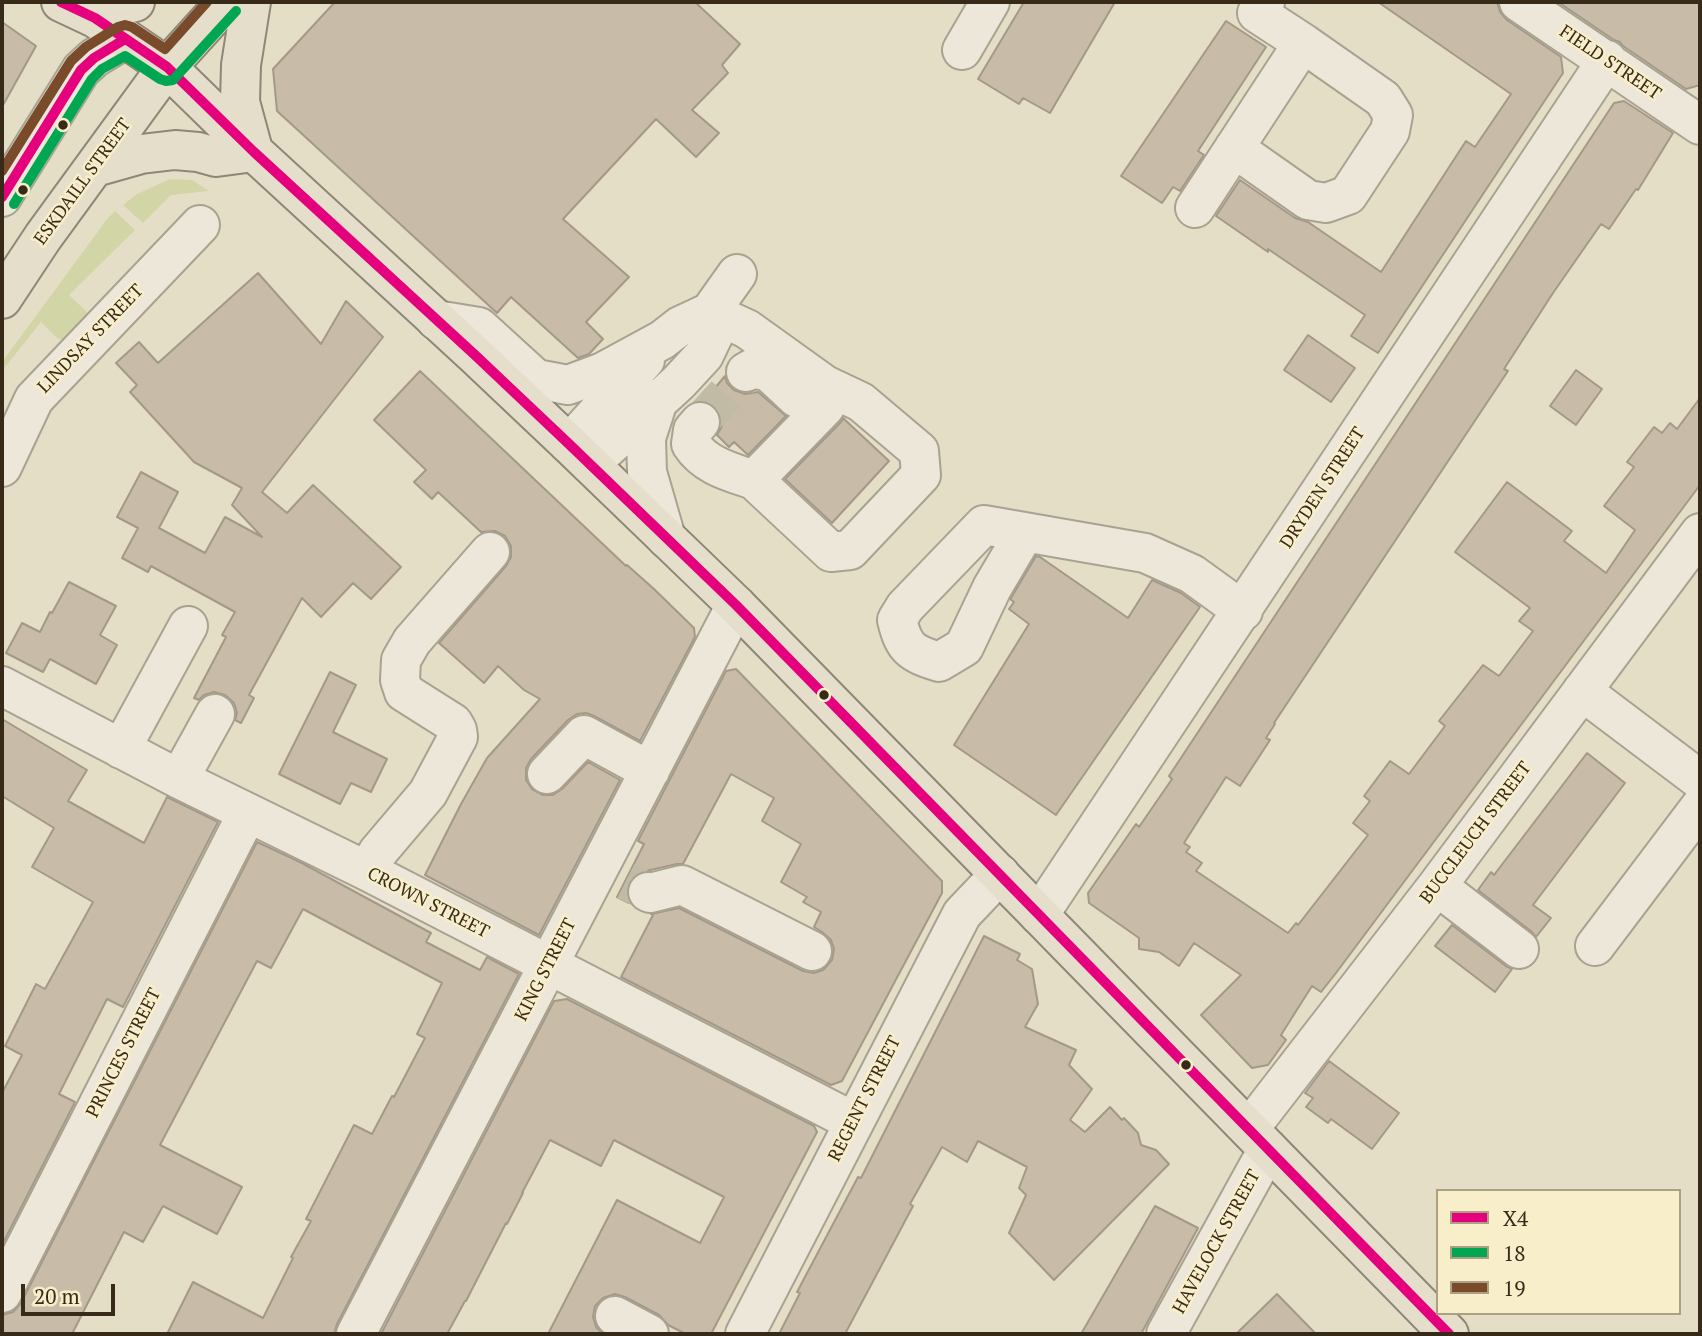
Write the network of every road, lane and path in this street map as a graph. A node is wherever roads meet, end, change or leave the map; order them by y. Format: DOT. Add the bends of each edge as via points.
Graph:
graph roads {
  1 [pos="61,2"];
  2 [pos="135,2"];
  3 [pos="226,2"];
  4 [pos="251,2"];
  5 [pos="990,2"];
  6 [pos="1519,2"];
  7 [pos="1254,5"];
  8 [pos="110,29"];
  9 [pos="1303,43"];
  10 [pos="962,50"];
  11 [pos="1607,60"];
  12 [pos="167,67"];
  13 [pos="1700,125"];
  14 [pos="1234,148"];
  15 [pos="254,152"];
  16 [pos="95,167"];
  17 [pos="2,197"];
  18 [pos="1195,208"];
  19 [pos="200,225"];
  20 [pos="737,274"];
  21 [pos="2,299"];
  22 [pos="710,312"];
  23 [pos="436,320"];
  24 [pos="662,340"];
  25 [pos="746,372"];
  26 [pos="825,385"];
  27 [pos="659,398"];
  28 [pos="700,422"];
  29 [pos="580,454"];
  30 [pos="2,467"];
  31 [pos="754,480"];
  32 [pos="1025,531"];
  33 [pos="1700,533"];
  34 [pos="666,538"];
  35 [pos="490,552"];
  36 [pos="736,605"];
  37 [pos="1243,611"];
  38 [pos="188,626"];
  39 [pos="2,686"];
  40 [pos="1582,691"];
  41 [pos="215,715"];
  42 [pos="121,749"];
  43 [pos="650,771"];
  44 [pos="547,774"];
  45 [pos="179,779"];
  46 [pos="1700,780"];
  47 [pos="1700,807"];
  48 [pos="247,814"];
  49 [pos="367,872"];
  50 [pos="1000,874"];
  51 [pos="624,880"];
  52 [pos="1437,886"];
  53 [pos="1039,915"];
  54 [pos="1595,946"];
  55 [pos="1519,949"];
  56 [pos="812,951"];
  57 [pos="549,965"];
  58 [pos="853,1122"];
  59 [pos="1258,1139"];
  60 [pos="2,1293"];
  61 [pos="615,1316"];
  62 [pos="356,1334"];
  63 [pos="649,1334"];
  64 [pos="745,1334"];
  65 [pos="1166,1334"];
  66 [pos="1449,1334"];
  1 -- 8 [label="main road"];
  2 -- 8 [label="main road" via="125,4"];
  3 -- 12 [label="main road, ESKDAILL STREET"];
  4 -- 15 [label="main road" via="240,102"];
  5 -- 10 [label="street"];
  6 -- 11 [label="street, FIELD STREET"];
  7 -- 9 [label="street"];
  8 -- 12 [label="main road"];
  8 -- 17 [label="street"];
  9 -- 14 [label="street"];
  9 -- 14 [label="street" via="1382,99 1393,115 1390,131 1348,195 1326,203 1308,200"];
  11 -- 13 [label="street, FIELD STREET"];
  11 -- 37 [label="street, DRYDEN STREET"];
  12 -- 15 [label="main road"];
  12 -- 16 [label="main road, ESKDAILL STREET"];
  14 -- 18 [label="street"];
  15 -- 16 [label="main road" via="216,157 176,150"];
  15 -- 23 [label="main road"];
  16 -- 21 [label="main road, ESKDAILL STREET"];
  19 -- 30 [label="street, LINDSAY STREET" via="34,399"];
  20 -- 22 [label="street"];
  22 -- 24 [label="street"];
  22 -- 26 [label="street" via="747,329"];
  22 -- 27 [label="street" via="715,334 705,355"];
  23 -- 24 [label="street" via="479,327 536,379 568,385"];
  23 -- 29 [label="main road"];
  24 -- 29 [label="street"];
  25 -- 26 [label="street" via="753,368 769,372 800,401"];
  26 -- 31 [label="street" via="825,407"];
  26 -- 31 [label="street" via="861,402 919,451 921,475 849,550 831,552"];
  27 -- 29 [label="street"];
  27 -- 34 [label="street" via="646,438 647,472"];
  28 -- 31 [label="street" via="691,444 697,454"];
  29 -- 34 [label="main road"];
  32 -- 37 [label="street" via="1145,553 1192,574"];
  33 -- 40 [label="street, BUCCLEUCH STREET"];
  34 -- 36 [label="main road"];
  35 -- 49 [label="street" via="412,641 401,660 404,692 453,723 458,737 428,793 378,852"];
  36 -- 43 [label="street, KING STREET"];
  36 -- 50 [label="main road"];
  37 -- 53 [label="street, DRYDEN STREET"];
  38 -- 42 [label="street"];
  39 -- 42 [label="street, CROWN STREET"];
  40 -- 46 [label="street"];
  40 -- 52 [label="street, BUCCLEUCH STREET"];
  41 -- 45 [label="street"];
  42 -- 45 [label="street, CROWN STREET"];
  43 -- 44 [label="street" via="584,735"];
  43 -- 51 [label="street, KING STREET"];
  45 -- 48 [label="street, CROWN STREET"];
  47 -- 54 [label="street"];
  48 -- 49 [label="street, CROWN STREET"];
  48 -- 60 [label="street, PRINCES STREET"];
  49 -- 57 [label="street, CROWN STREET"];
  50 -- 53 [label="main road"];
  50 -- 58 [label="street, REGENT STREET" via="962,914"];
  51 -- 56 [label="street" via="682,885"];
  51 -- 57 [label="street, KING STREET"];
  52 -- 55 [label="street"];
  52 -- 59 [label="street, BUCCLEUCH STREET"];
  53 -- 59 [label="main road"];
  57 -- 58 [label="street, CROWN STREET"];
  57 -- 62 [label="street, KING STREET"];
  58 -- 64 [label="street, REGENT STREET"];
  59 -- 65 [label="street, HAVELOCK STREET"];
  59 -- 66 [label="main road"];
  61 -- 63 [label="street"];
}
